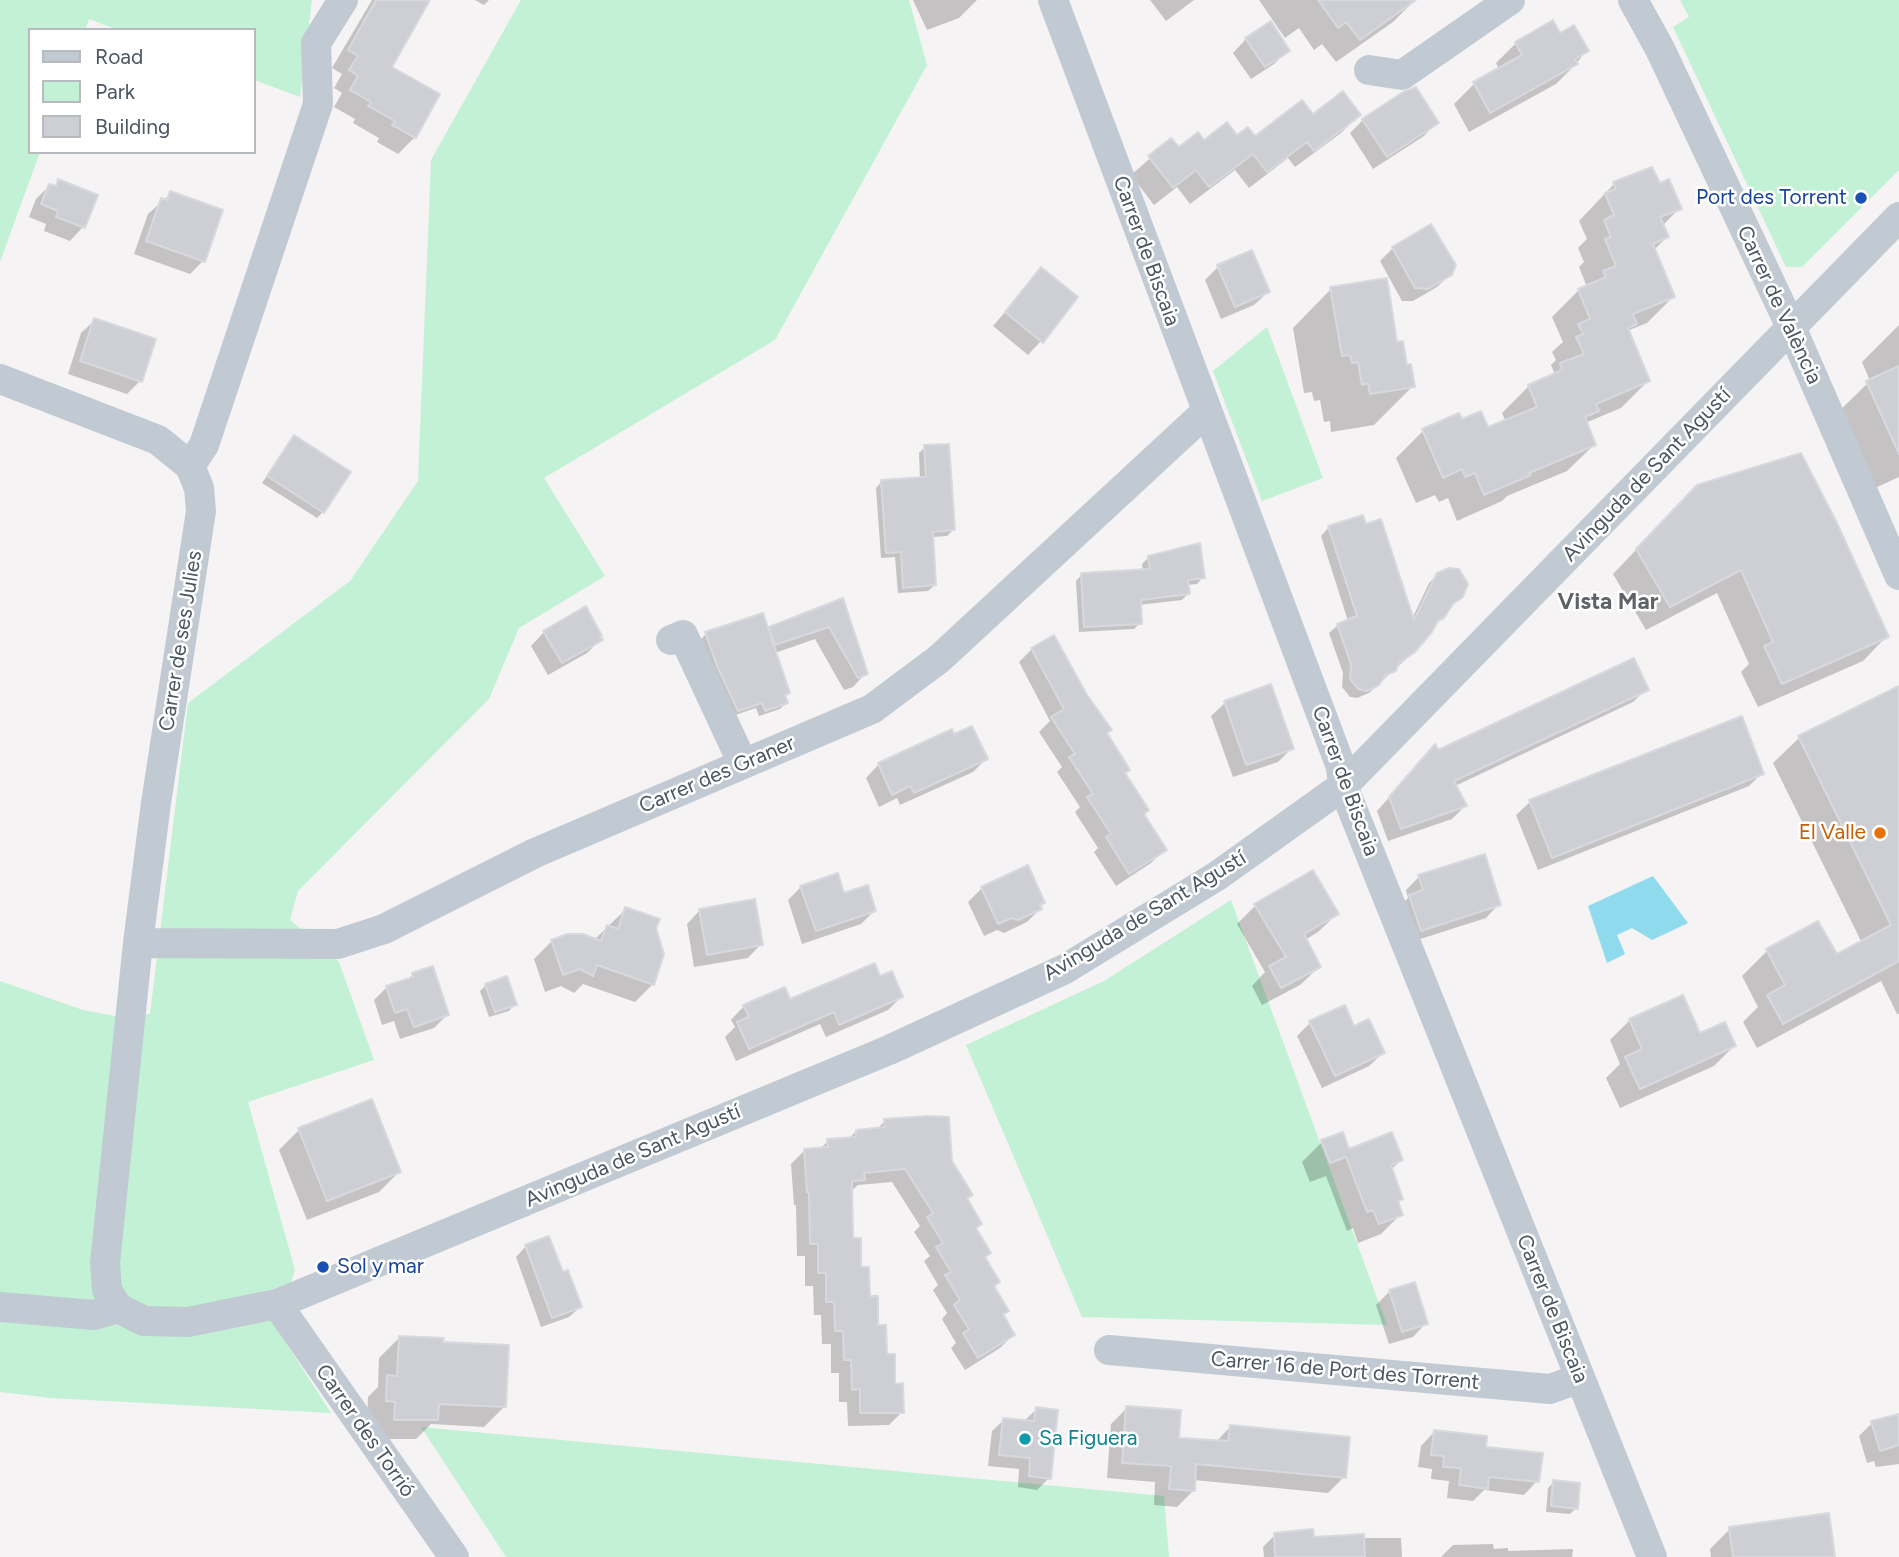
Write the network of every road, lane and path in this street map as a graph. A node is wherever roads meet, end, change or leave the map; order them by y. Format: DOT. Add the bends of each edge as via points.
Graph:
graph roads {
  1 [pos="343,0"];
  2 [pos="1052,0"];
  3 [pos="1510,0"];
  4 [pos="1633,0"];
  5 [pos="1369,70"];
  6 [pos="1899,218"];
  7 [pos="1791,327"];
  8 [pos="0,379"];
  9 [pos="1206,412"];
  10 [pos="190,466"];
  11 [pos="1899,575"];
  12 [pos="671,640"];
  13 [pos="743,764"];
  14 [pos="1343,786"];
  15 [pos="138,943"];
  16 [pos="277,1304"];
  17 [pos="0,1307"];
  18 [pos="118,1308"];
  19 [pos="1109,1350"];
  20 [pos="1580,1378"];
  21 [pos="454,1557"];
  22 [pos="1652,1557"];
  1 -- 10 [label="street" via="316,43 318,104 204,445"];
  2 -- 9 [label="street, Carrer de Biscaia"];
  3 -- 5 [label="street" via="1402,75"];
  4 -- 7 [label="street, Carrer de València"];
  6 -- 7 [label="street, Avinguda de Sant Agustí"];
  7 -- 11 [label="street, Carrer de València"];
  7 -- 14 [label="street, Avinguda de Sant Agustí"];
  8 -- 10 [label="street" via="158,440"];
  9 -- 13 [label="street, Carrer des Graner" via="939,659 872,709"];
  9 -- 14 [label="street, Carrer de Biscaia" via="1341,767"];
  10 -- 15 [label="street, Carrer de ses Julies" via="199,488 201,511"];
  12 -- 13 [label="street" via="683,635"];
  13 -- 15 [label="street, Carrer des Graner" via="534,853 384,929 338,944"];
  14 -- 16 [label="street, Avinguda de Sant Agustí" via="1217,876 1065,970 889,1050"];
  14 -- 20 [label="street, Carrer de Biscaia"];
  15 -- 18 [label="street, Carrer de ses Julies" via="105,1263 107,1290"];
  16 -- 18 [label="street, Avinguda de Sant Agustí" via="188,1322 144,1321"];
  16 -- 21 [label="street, Carrer des Torrió"];
  17 -- 18 [label="street" via="94,1315"];
  19 -- 20 [label="street, Carrer 16 de Port des Torrent" via="1550,1389"];
  20 -- 22 [label="street, Carrer de Biscaia"];
}
